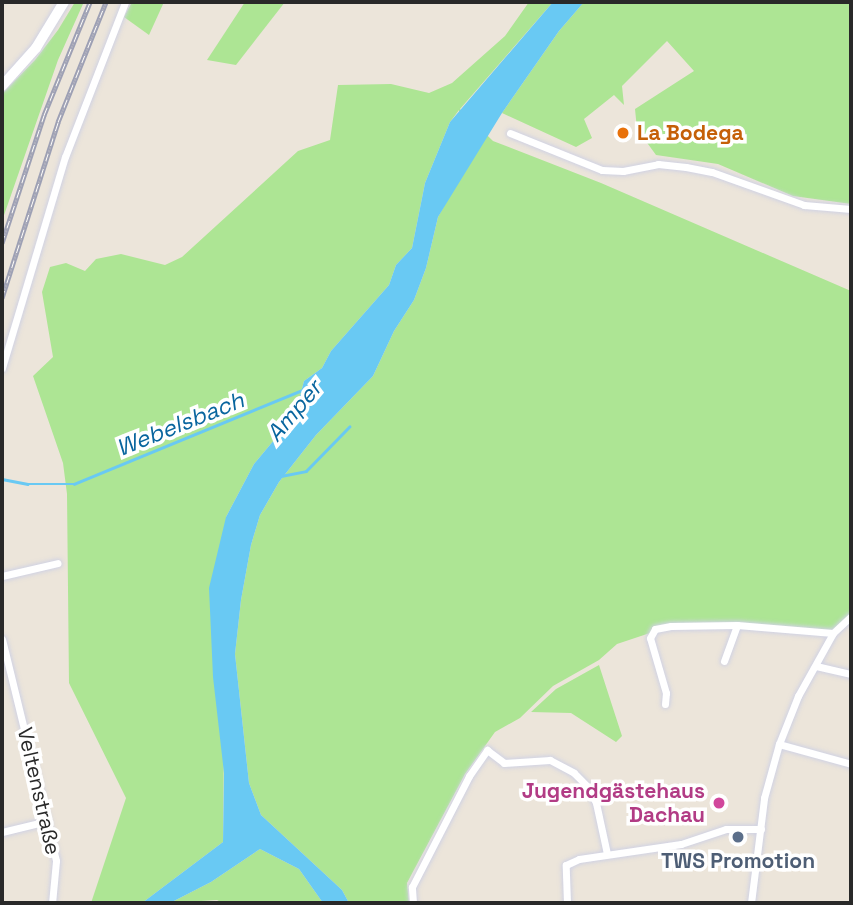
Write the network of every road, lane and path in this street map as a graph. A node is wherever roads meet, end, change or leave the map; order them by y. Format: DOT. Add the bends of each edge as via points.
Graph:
graph roads {
  1 [pos="64,2"];
  2 [pos="125,2"];
  3 [pos="2,86"];
  4 [pos="510,133"];
  5 [pos="851,209"];
  6 [pos="2,368"];
  7 [pos="58,563"];
  8 [pos="2,576"];
  9 [pos="851,616"];
  10 [pos="737,625"];
  11 [pos="833,633"];
  12 [pos="2,639"];
  13 [pos="724,662"];
  14 [pos="816,666"];
  15 [pos="851,674"];
  16 [pos="665,704"];
  17 [pos="779,744"];
  18 [pos="851,764"];
  19 [pos="47,821"];
  20 [pos="761,829"];
  21 [pos="2,832"];
  22 [pos="607,854"];
  23 [pos="52,903"];
  24 [pos="413,903"];
  25 [pos="566,903"];
  26 [pos="751,903"];
  1 -- 3 [label="main road" via="36,48"];
  2 -- 6 [label="street" via="65,157"];
  4 -- 5 [label="street" via="602,170 658,164 686,167 804,205"];
  7 -- 8 [label="street"];
  9 -- 11 [label="street"];
  10 -- 11 [label="street"];
  10 -- 13 [label="street"];
  10 -- 16 [label="street" via="671,626 651,633"];
  11 -- 14 [label="street"];
  12 -- 19 [label="street, Veltenstraße"];
  14 -- 15 [label="street"];
  14 -- 17 [label="street"];
  17 -- 18 [label="street"];
  17 -- 20 [label="street" via="768,778"];
  19 -- 21 [label="street"];
  19 -- 23 [label="street, Veltenstraße" via="57,861"];
  20 -- 22 [label="street" via="726,829 681,844"];
  20 -- 26 [label="street"];
  22 -- 24 [label="street" via="596,803 574,773 550,760 504,763 486,750 412,887"];
  22 -- 25 [label="street" via="566,865"];
}
